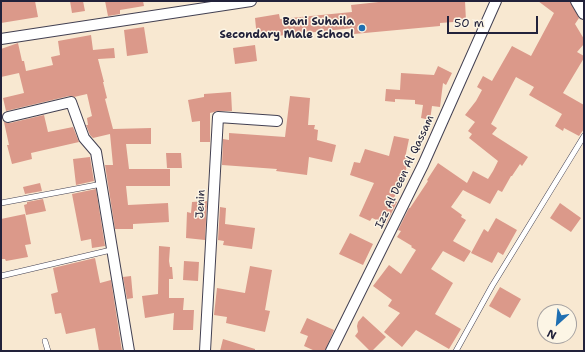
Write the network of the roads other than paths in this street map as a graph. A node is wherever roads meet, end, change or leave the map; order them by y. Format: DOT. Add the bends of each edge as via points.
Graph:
graph roads {
  1 [pos="251,1"];
  2 [pos="496,1"];
  3 [pos="577,1"];
  4 [pos="584,13"];
  5 [pos="1,39"];
  6 [pos="8,117"];
  7 [pos="277,121"];
  8 [pos="584,136"];
  9 [pos="102,184"];
  10 [pos="1,203"];
  11 [pos="111,250"];
  12 [pos="1,276"];
  13 [pos="45,341"];
  14 [pos="333,350"];
  15 [pos="48,351"];
  16 [pos="129,351"];
  17 [pos="205,351"];
  18 [pos="456,351"];
  1 -- 5 [label="street"];
  2 -- 14 [label="street, Izz Al Deen Al Qassam" via="423,165"];
  3 -- 4 [label="street"];
  6 -- 9 [label="street" via="71,102 84,138 96,152"];
  7 -- 17 [label="street, Jenin" via="218,117"];
  8 -- 18 [label="lane" via="492,286"];
  9 -- 10 [label="lane"];
  9 -- 11 [label="street"];
  11 -- 12 [label="lane"];
  11 -- 16 [label="street"];
  13 -- 15 [label="lane"];
}
